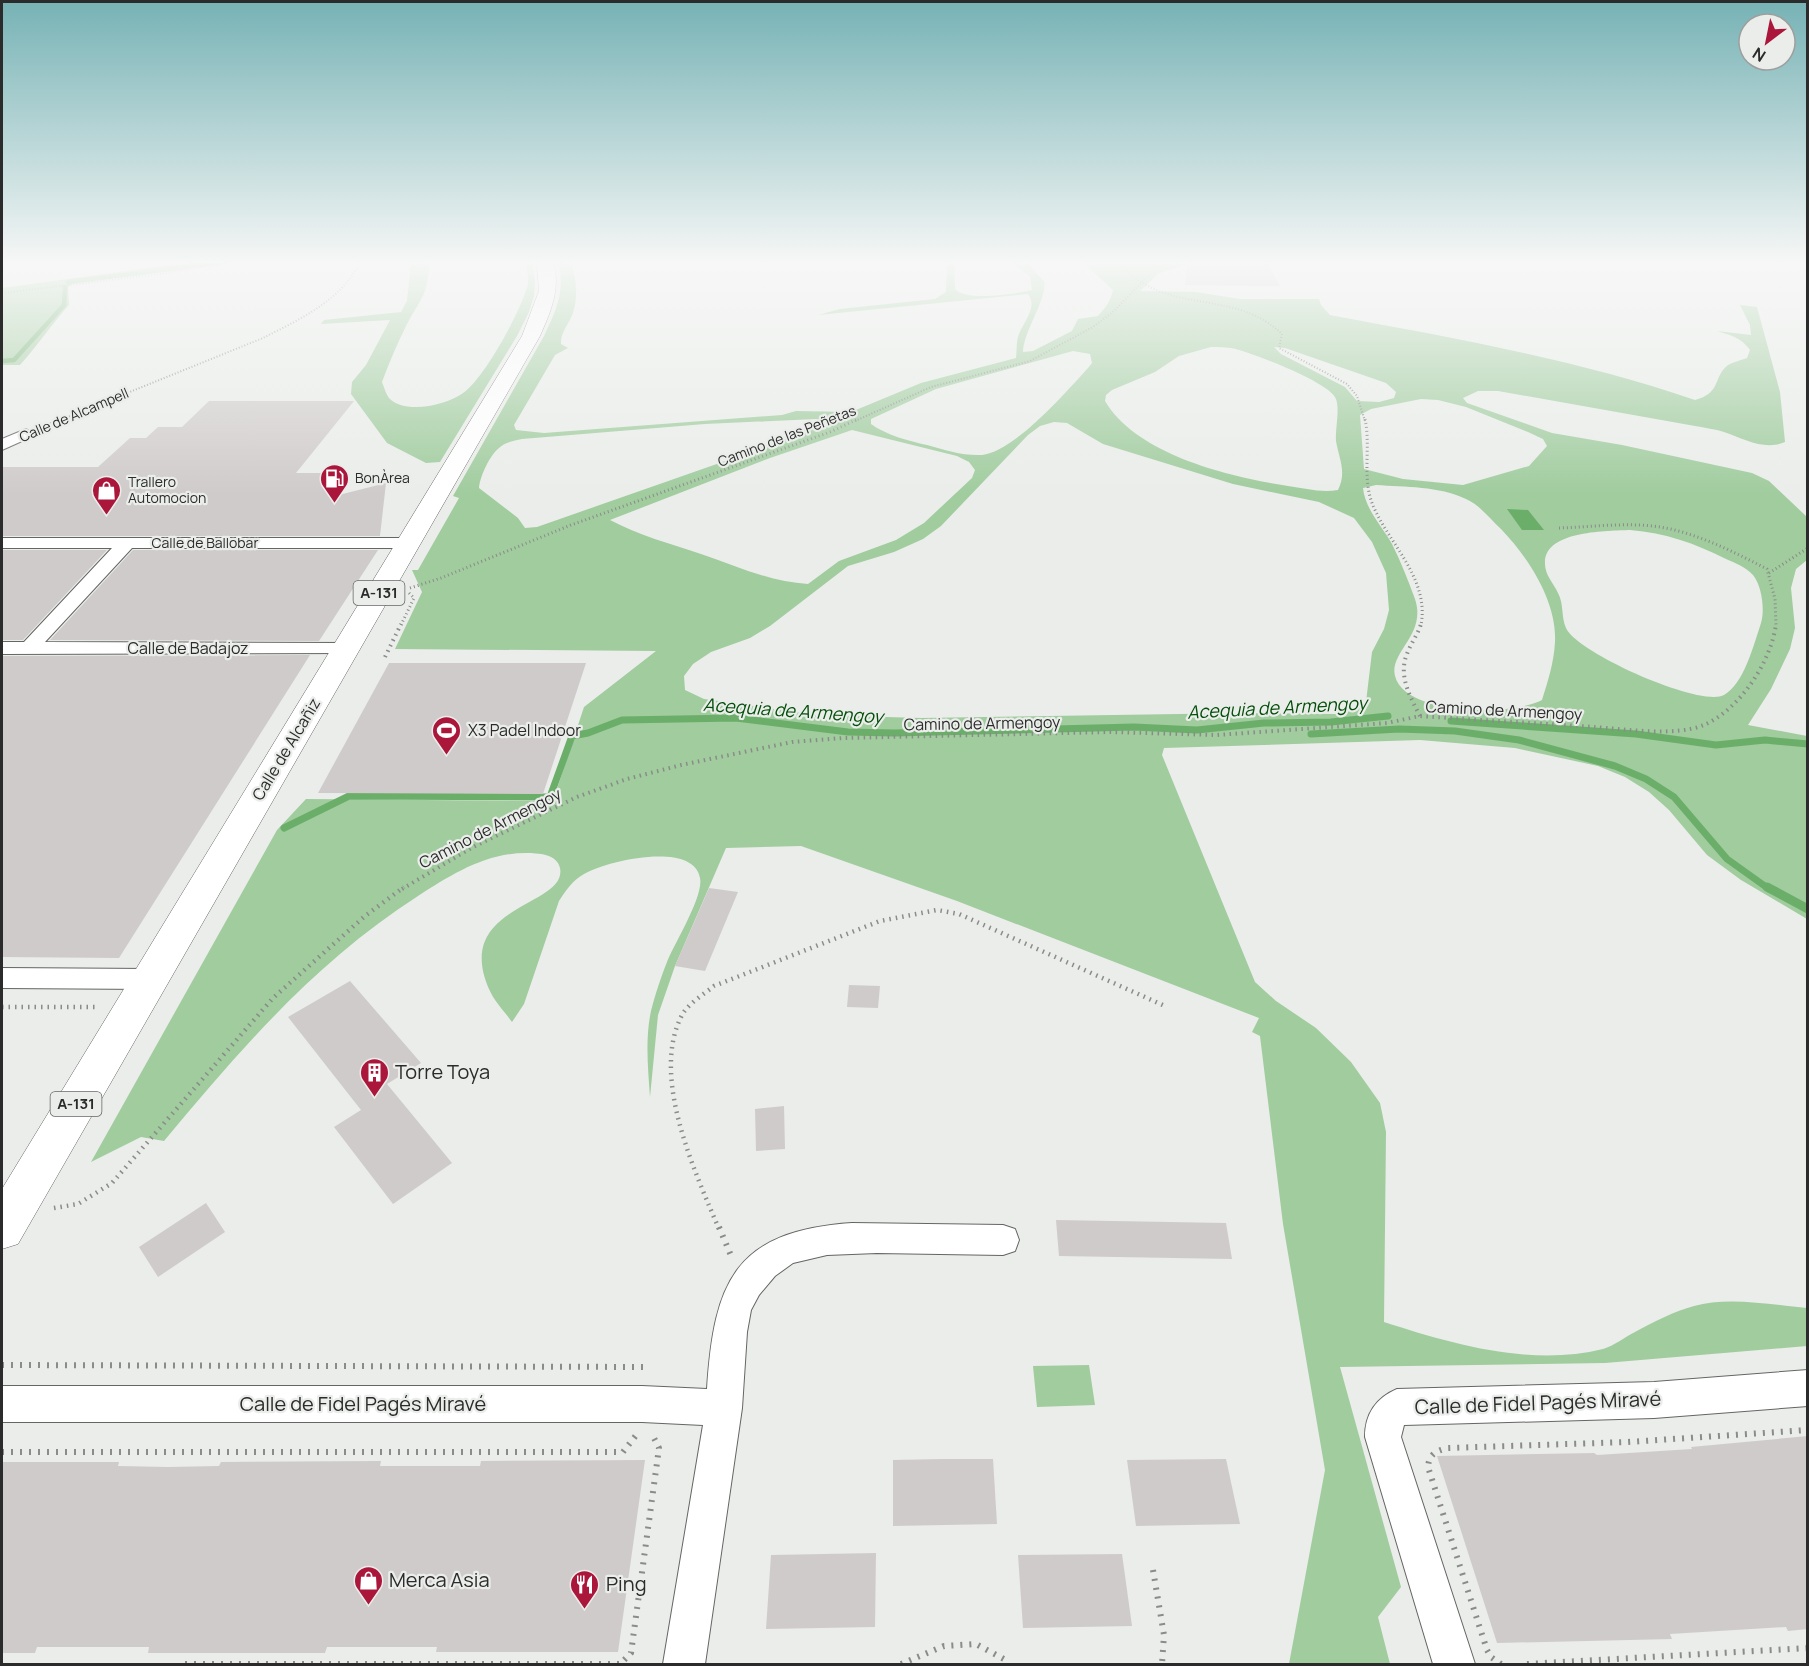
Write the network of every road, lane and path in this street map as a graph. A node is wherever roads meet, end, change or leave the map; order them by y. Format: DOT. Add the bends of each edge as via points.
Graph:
graph roads {
  1 [pos="259,340"];
  2 [pos="529,340"];
  3 [pos="1071,340"];
  4 [pos="1281,340"];
  5 [pos="26,434"];
  6 [pos="2,445"];
  7 [pos="1559,528"];
  8 [pos="2,543"];
  9 [pos="127,543"];
  10 [pos="409,543"];
  11 [pos="1808,548"];
  12 [pos="1769,573"];
  13 [pos="2,648"];
  14 [pos="29,648"];
  15 [pos="346,649"];
  16 [pos="385,657"];
  17 [pos="1419,716"];
  18 [pos="2,978"];
  19 [pos="150,979"];
  20 [pos="1165,1006"];
  21 [pos="2,1007"];
  22 [pos="94,1017"];
  23 [pos="8,1218"];
  24 [pos="1004,1240"];
  25 [pos="745,1286"];
  26 [pos="2,1365"];
  27 [pos="646,1366"];
  28 [pos="1808,1388"];
  29 [pos="2,1404"];
  30 [pos="724,1408"];
  31 [pos="1808,1430"];
  32 [pos="2,1452"];
  33 [pos="1153,1570"];
  34 [pos="1808,1648"];
  35 [pos="185,1665"];
  36 [pos="684,1665"];
  37 [pos="901,1665"];
  38 [pos="1007,1665"];
  39 [pos="1162,1665"];
  40 [pos="1454,1665"];
  41 [pos="1501,1665"];
  42 [pos="1527,1665"];
  1 -- 5 [label="path, Calle de Alcampell"];
  2 -- 10 [label="main road, Calle de Alcañiz / A-131"];
  3 -- 16 [label="path, Camino de las Peñetas" via="1030,360 931,387 820,436 405,589 414,598"];
  4 -- 17 [label="path" via="1280,348 1355,391 1367,422 1370,499 1409,568 1422,607 1420,630 1403,669"];
  5 -- 6 [label="street, Calle de Alcampell"];
  7 -- 12 [label="path" via="1638,525 1671,529 1761,564"];
  8 -- 9 [label="street, Calle de Ballobar"];
  9 -- 10 [label="street, Calle de Ballobar"];
  9 -- 14 [label="street"];
  10 -- 15 [label="main road, Calle de Alcañiz / A-131"];
  11 -- 12 [label="path"];
  12 -- 17 [label="path, Camino de Armengoy" via="1777,619 1774,637 1752,681 1736,702 1703,725 1644,730"];
  13 -- 14 [label="street, Calle de Badajoz"];
  14 -- 15 [label="street, Calle de Badajoz"];
  15 -- 19 [label="main road, Calle de Alcañiz / A-131"];
  17 -- 23 [label="path, Camino de Armengoy" via="1387,723 1258,734 1110,732 792,742 627,779 522,822 416,879 365,916 273,998 112,1183 70,1208"];
  18 -- 19 [label="street"];
  19 -- 23 [label="main road, Calle de Alcañiz / A-131"];
  20 -- 25 [label="path" via="959,914 937,910 880,921 714,986 681,1018 671,1066 675,1100 694,1172"];
  21 -- 22 [label="path" via="100,1007"];
  24 -- 25 [label="street" via="826,1239 774,1255"];
  25 -- 30 [label="street" via="730,1331"];
  26 -- 27 [label="path"];
  28 -- 40 [label="street, Calle de Fidel Pagés Miravé" via="1587,1404 1397,1407 1388,1414 1383,1437"];
  29 -- 30 [label="street, Calle de Fidel Pagés Miravé" via="642,1404"];
  30 -- 36 [label="street"];
  31 -- 41 [label="path" via="1703,1440 1448,1448 1433,1453 1428,1467 1487,1650"];
  32 -- 35 [label="path" via="623,1452 637,1434 650,1433 657,1442 631,1653 620,1664"];
  33 -- 39 [label="path" via="1164,1635"];
  34 -- 42 [label="path"];
  37 -- 38 [label="path" via="944,1646 976,1644 1004,1659"];
}
